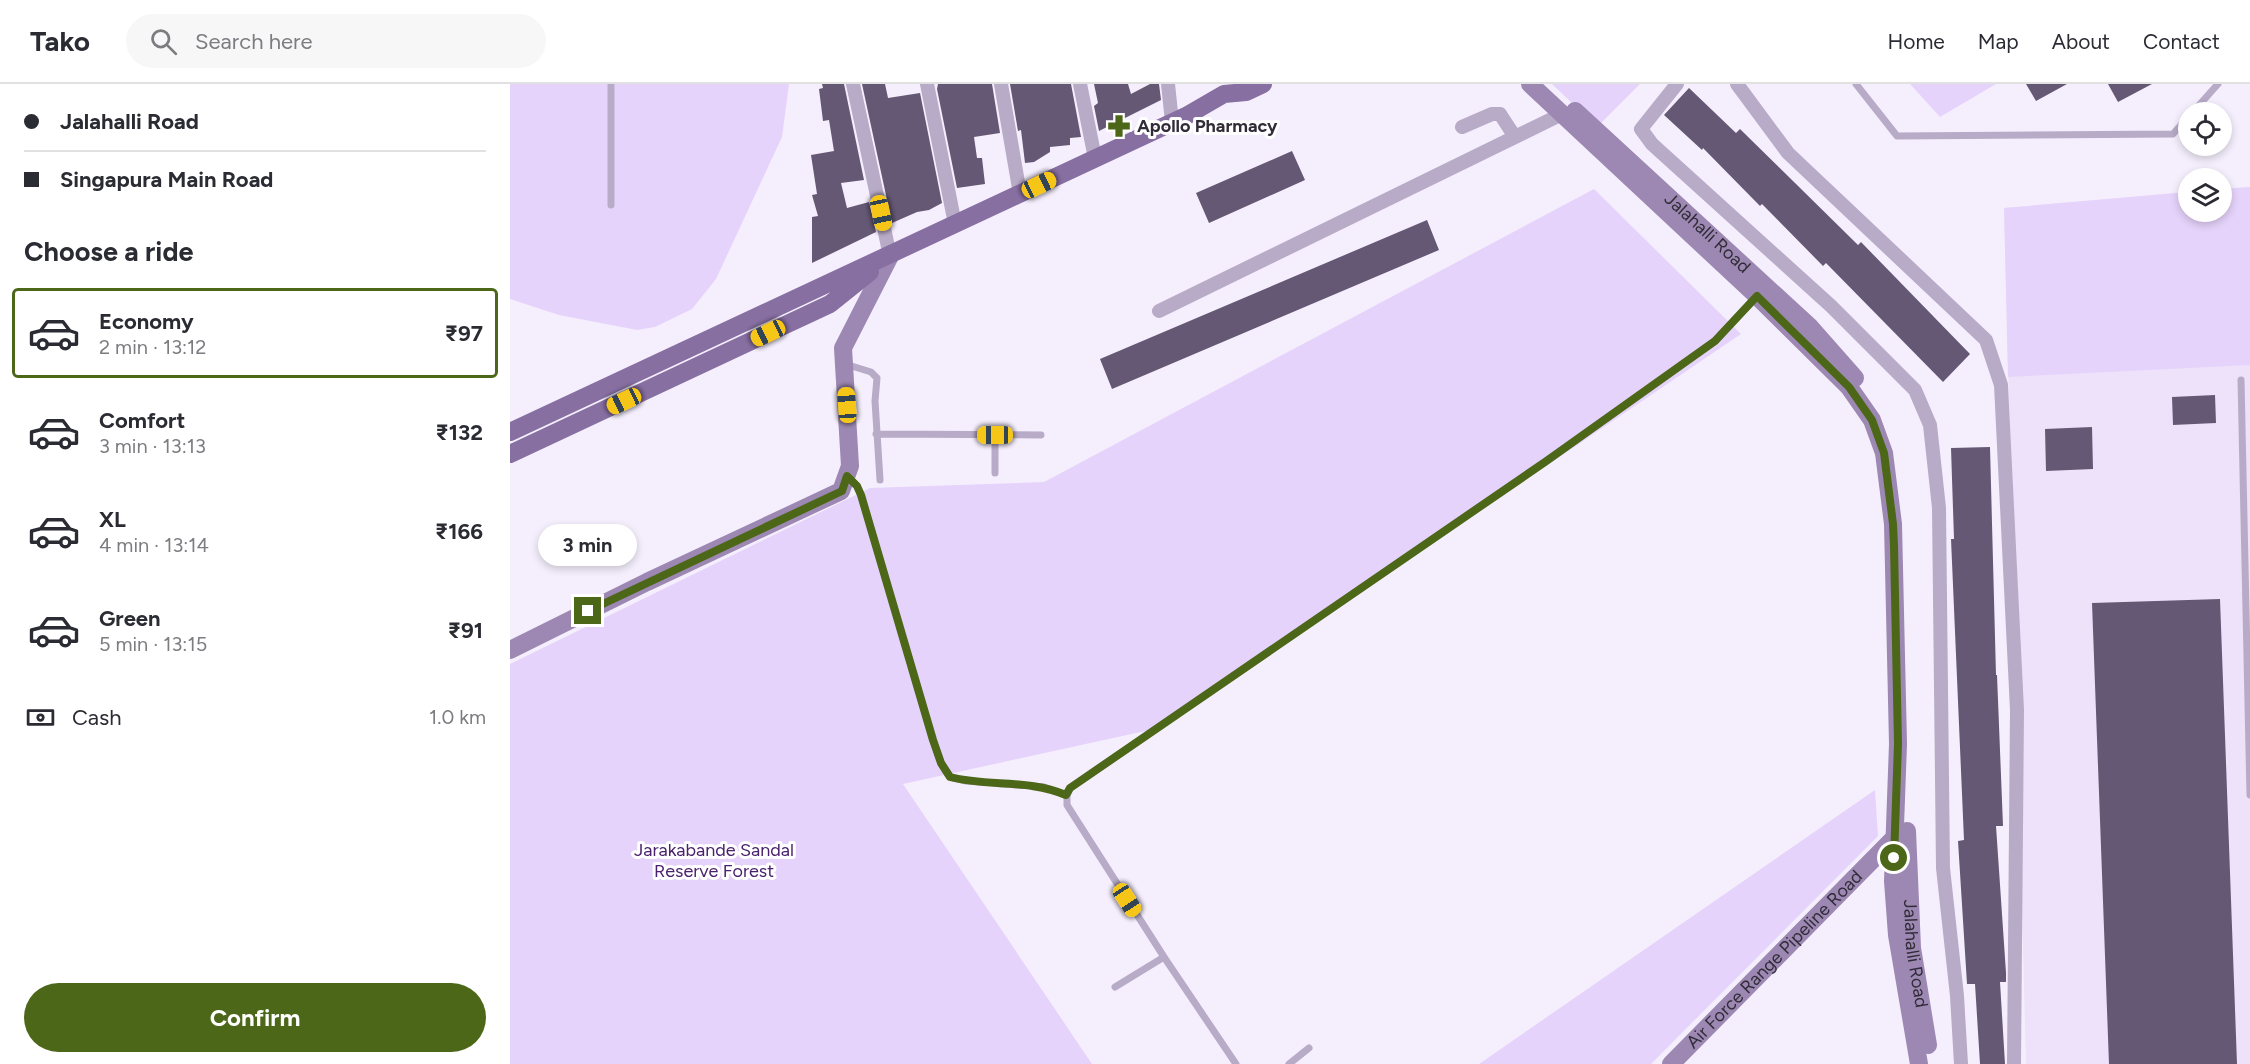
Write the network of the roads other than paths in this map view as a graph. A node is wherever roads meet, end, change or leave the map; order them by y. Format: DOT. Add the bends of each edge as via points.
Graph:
graph roads {
  1 [pos="611,84"];
  2 [pos="854,84"];
  3 [pos="927,84"];
  4 [pos="1001,84"];
  5 [pos="1080,84"];
  6 [pos="1168,84"];
  7 [pos="1263,84"];
  8 [pos="1530,84"];
  9 [pos="1546,84"];
  10 [pos="1677,84"];
  11 [pos="1730,84"];
  12 [pos="1856,84"];
  13 [pos="2218,84"];
  14 [pos="1228,89"];
  15 [pos="2202,102"];
  16 [pos="1560,115"];
  17 [pos="1172,122"];
  18 [pos="1461,127"];
  19 [pos="2178,128"];
  20 [pos="1515,137"];
  21 [pos="1095,158"];
  22 [pos="1020,194"];
  23 [pos="611,205"];
  24 [pos="954,224"];
  25 [pos="890,256"];
  26 [pos="1757,296"];
  27 [pos="1159,311"];
  28 [pos="844,364"];
  29 [pos="2241,380"];
  30 [pos="2246,426"];
  31 [pos="511,432"];
  32 [pos="876,434"];
  33 [pos="995,435"];
  34 [pos="1041,435"];
  35 [pos="515,452"];
  36 [pos="995,474"];
  37 [pos="847,476"];
  38 [pos="880,480"];
  39 [pos="510,650"];
  40 [pos="1066,795"];
  41 [pos="2250,795"];
  42 [pos="1901,835"];
  43 [pos="1164,957"];
  44 [pos="1114,987"];
  45 [pos="1309,1048"];
  46 [pos="1236,1064"];
  47 [pos="1289,1064"];
  48 [pos="1671,1064"];
  49 [pos="1919,1064"];
  50 [pos="1931,1064"];
  51 [pos="1961,1064"];
  52 [pos="2014,1064"];
  1 -- 23 [label="lane"];
  2 -- 25 [label="street"];
  3 -- 24 [label="street"];
  4 -- 22 [label="street"];
  5 -- 21 [label="street"];
  6 -- 17 [label="street"];
  7 -- 14 [label="main road" via="1246,92"];
  8 -- 16 [label="main road, Jalahalli Road"];
  9 -- 42 [label="main road, Jalahalli Road" via="1810,327 1854,377 1880,415 1891,452 1899,527"];
  10 -- 51 [label="street" via="1641,129 1916,390 1930,426 1939,508 1943,868"];
  11 -- 52 [label="street" via="1788,153 1986,340 2001,385 2017,710"];
  12 -- 19 [label="lane" via="1898,136 2173,134"];
  13 -- 15 [label="lane"];
  14 -- 17 [label="main road"];
  16 -- 20 [label="street"];
  16 -- 26 [label="main road, Jalahalli Road"];
  17 -- 21 [label="main road"];
  18 -- 20 [label="street" via="1500,114"];
  20 -- 27 [label="street"];
  21 -- 22 [label="main road"];
  22 -- 24 [label="main road"];
  24 -- 25 [label="main road"];
  25 -- 28 [label="main road" via="843,348"];
  25 -- 31 [label="main road"];
  25 -- 35 [label="main road" via="830,304"];
  26 -- 40 [label="lane" via="1715,341 1070,788"];
  26 -- 42 [label="main road, Jalahalli Road" via="1849,387 1872,420 1884,453 1893,524"];
  28 -- 32 [label="lane" via="871,372 877,378"];
  28 -- 37 [label="main road" via="850,466"];
  29 -- 30 [label="lane"];
  30 -- 41 [label="lane"];
  31 -- 35 [label="main road"];
  32 -- 33 [label="lane"];
  32 -- 38 [label="lane"];
  33 -- 34 [label="lane"];
  33 -- 36 [label="lane"];
  37 -- 39 [label="main road" via="842,491"];
  37 -- 40 [label="lane" via="861,495 945,772 966,781 1044,787"];
  40 -- 43 [label="lane" via="1067,805"];
  42 -- 48 [label="main road, Air Force Range Pipeline Road"];
  42 -- 49 [label="main road" via="1893,881 1897,935"];
  42 -- 50 [label="main road, Jalahalli Road" via="1912,948"];
  43 -- 44 [label="lane"];
  43 -- 46 [label="lane"];
  45 -- 47 [label="lane"];
}
